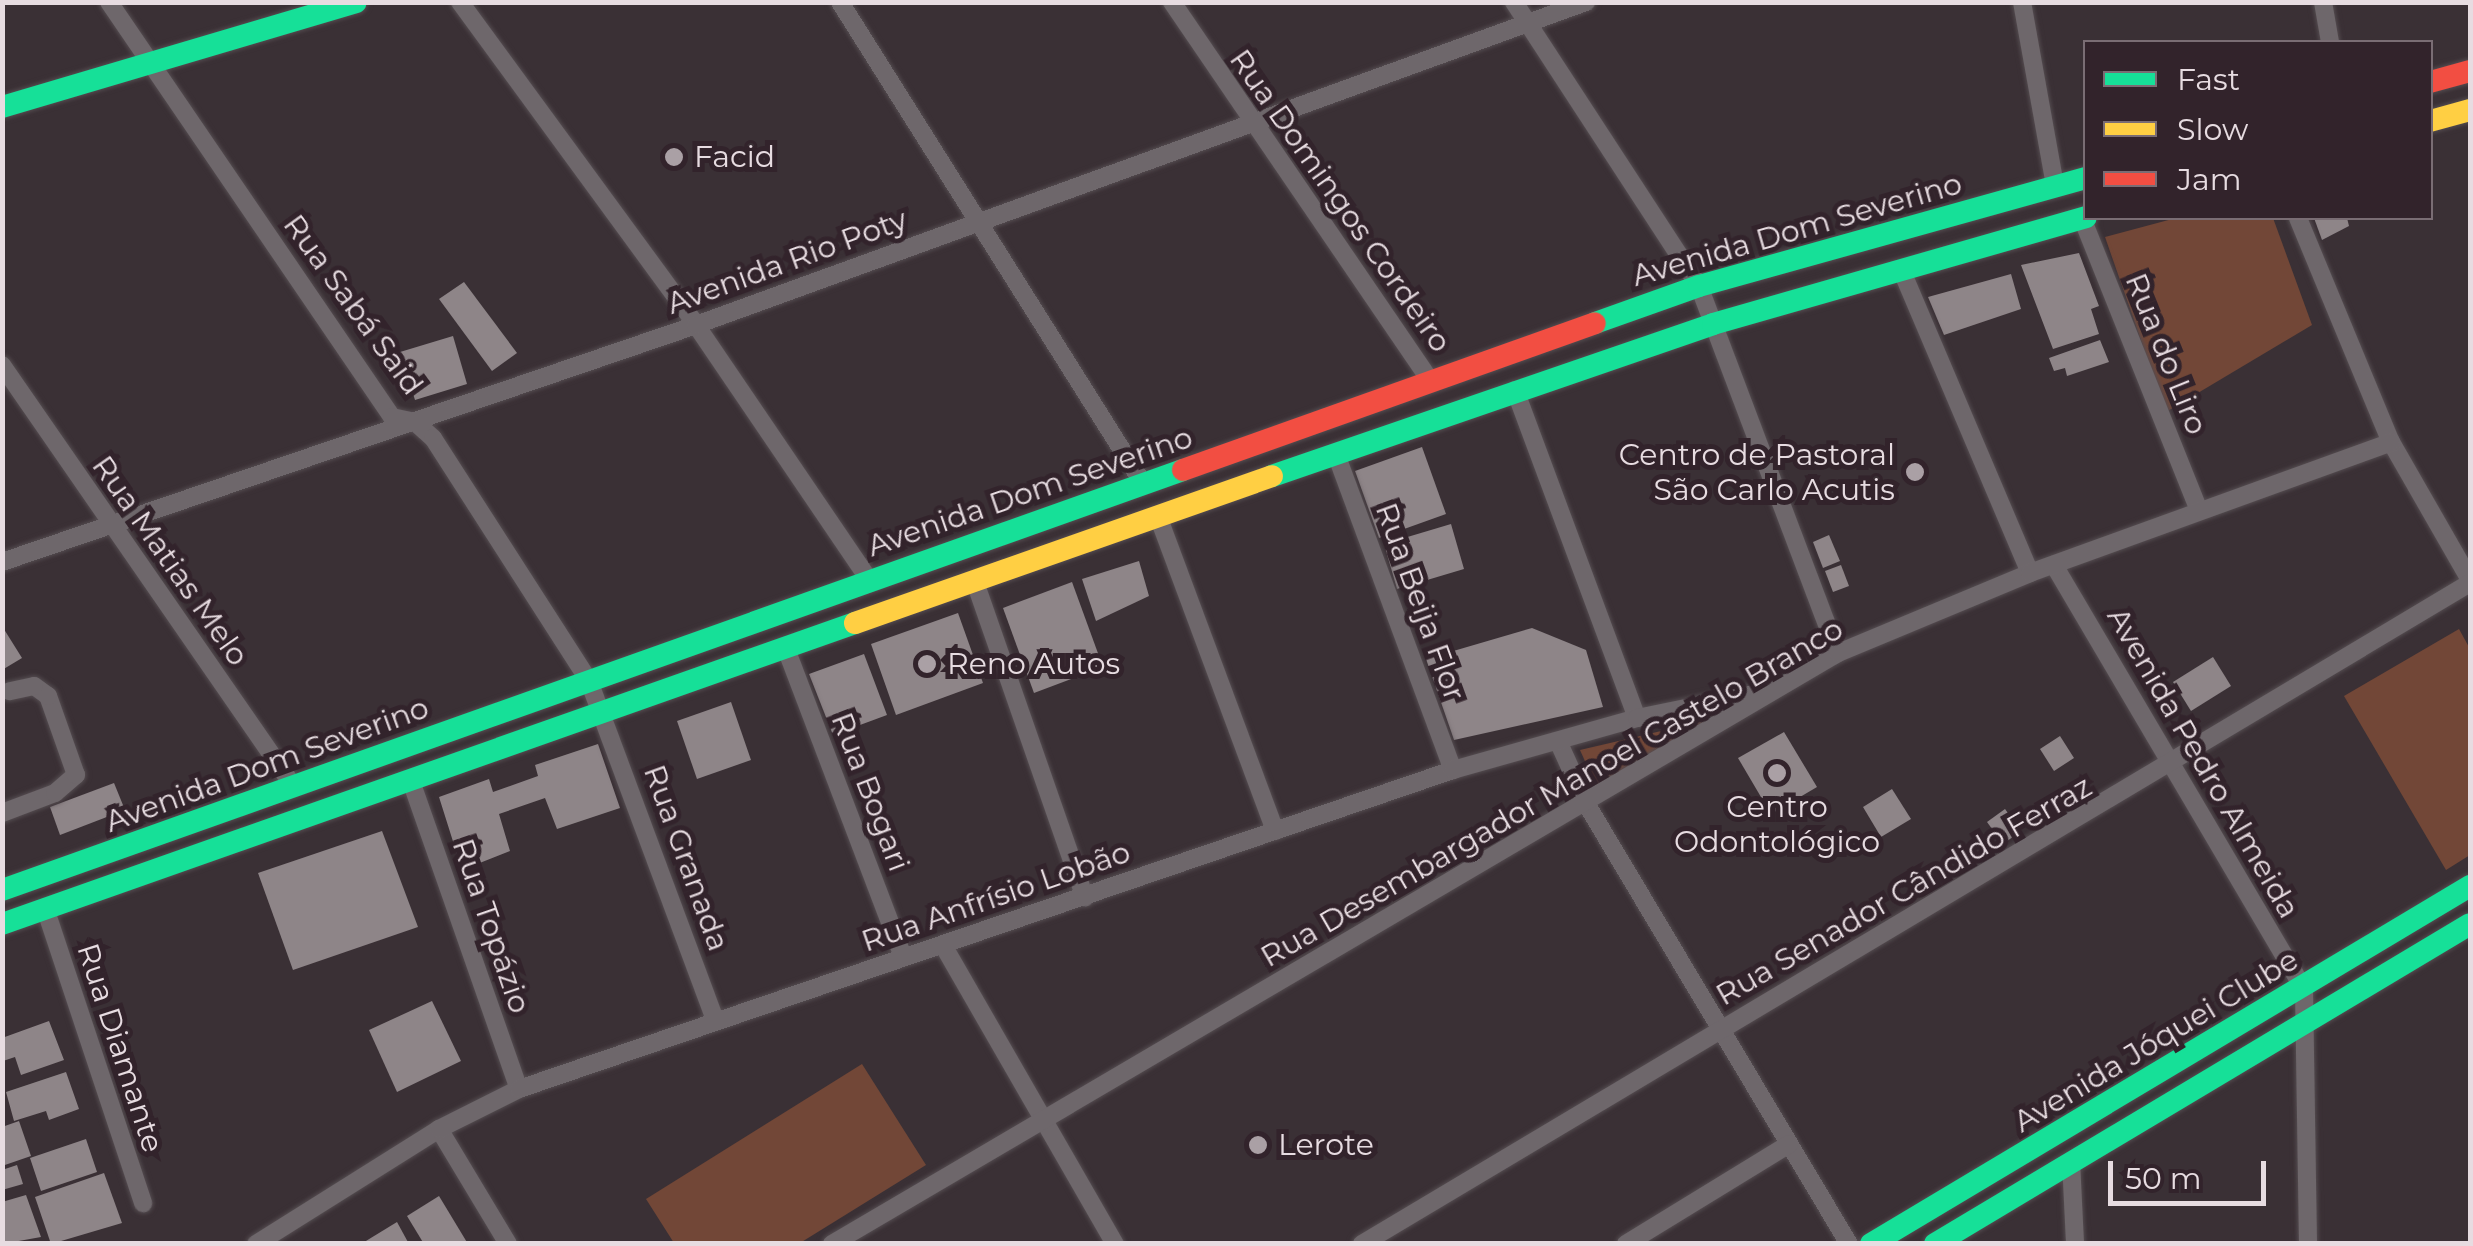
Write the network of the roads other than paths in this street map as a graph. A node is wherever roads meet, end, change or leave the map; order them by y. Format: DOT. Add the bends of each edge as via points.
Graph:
graph roads {
  1 [pos="109,2"];
  2 [pos="356,2"];
  3 [pos="460,2"];
  4 [pos="840,2"];
  5 [pos="1172,2"];
  6 [pos="1514,2"];
  7 [pos="1586,2"];
  8 [pos="2022,2"];
  9 [pos="2323,2"];
  10 [pos="1527,22"];
  11 [pos="2330,40"];
  12 [pos="152,63"];
  13 [pos="2470,71"];
  14 [pos="2433,81"];
  15 [pos="2,107"];
  16 [pos="2470,110"];
  17 [pos="2433,120"];
  18 [pos="1250,122"];
  19 [pos="2083,179"];
  20 [pos="2056,186"];
  21 [pos="2083,217"];
  22 [pos="2085,220"];
  23 [pos="2299,220"];
  24 [pos="975,223"];
  25 [pos="1901,269"];
  26 [pos="1699,286"];
  27 [pos="1713,324"];
  28 [pos="696,325"];
  29 [pos="2,365"];
  30 [pos="1431,381"];
  31 [pos="1515,390"];
  32 [pos="415,422"];
  33 [pos="2391,442"];
  34 [pos="1336,454"];
  35 [pos="1144,486"];
  36 [pos="2199,511"];
  37 [pos="1158,516"];
  38 [pos="112,526"];
  39 [pos="2,562"];
  40 [pos="2054,565"];
  41 [pos="2030,573"];
  42 [pos="869,580"];
  43 [pos="2470,581"];
  44 [pos="975,582"];
  45 [pos="785,646"];
  46 [pos="1838,653"];
  47 [pos="589,681"];
  48 [pos="1789,687"];
  49 [pos="10,691"];
  50 [pos="605,714"];
  51 [pos="1637,718"];
  52 [pos="1558,741"];
  53 [pos="2172,766"];
  54 [pos="1453,770"];
  55 [pos="411,782"];
  56 [pos="294,788"];
  57 [pos="1587,805"];
  58 [pos="2,813"];
  59 [pos="1275,831"];
  60 [pos="2470,886"];
  61 [pos="2,890"];
  62 [pos="1085,897"];
  63 [pos="46,911"];
  64 [pos="2,924"];
  65 [pos="2470,924"];
  66 [pos="943,944"];
  67 [pos="904,957"];
  68 [pos="2304,989"];
  69 [pos="714,1020"];
  70 [pos="2301,1026"];
  71 [pos="1721,1030"];
  72 [pos="518,1089"];
  73 [pos="1044,1120"];
  74 [pos="439,1129"];
  75 [pos="1789,1144"];
  76 [pos="2071,1161"];
  77 [pos="143,1203"];
  78 [pos="256,1244"];
  79 [pos="508,1244"];
  80 [pos="832,1244"];
  81 [pos="1115,1244"];
  82 [pos="1362,1244"];
  83 [pos="1626,1244"];
  84 [pos="1848,1244"];
  85 [pos="1871,1244"];
  86 [pos="1934,1244"];
  87 [pos="2075,1244"];
  88 [pos="2308,1244"];
  1 -- 12 [label="street, Rua Sabá Said"];
  2 -- 12 [label="main road"];
  3 -- 28 [label="street"];
  4 -- 24 [label="street"];
  5 -- 18 [label="street, Rua Domingos Cordeiro"];
  6 -- 10 [label="street"];
  7 -- 10 [label="street, Avenida Rio Poty"];
  8 -- 20 [label="street"];
  9 -- 11 [label="street"];
  10 -- 18 [label="street, Avenida Rio Poty"];
  10 -- 26 [label="street"];
  12 -- 15 [label="main road"];
  12 -- 32 [label="street, Rua Sabá Said" via="392,417"];
  13 -- 14 [label="main road"];
  16 -- 17 [label="main road"];
  18 -- 24 [label="street, Avenida Rio Poty"];
  18 -- 30 [label="street, Rua Domingos Cordeiro"];
  19 -- 20 [label="main road, Avenida Dom Severino"];
  20 -- 26 [label="main road, Avenida Dom Severino"];
  21 -- 25 [label="main road, Avenida Dom Severino"];
  22 -- 36 [label="street, Rua do Liro"];
  23 -- 33 [label="street"];
  24 -- 28 [label="street, Avenida Rio Poty"];
  24 -- 35 [label="street"];
  25 -- 27 [label="main road, Avenida Dom Severino"];
  25 -- 41 [label="street"];
  26 -- 27 [label="street"];
  26 -- 30 [label="main road, Avenida Dom Severino"];
  27 -- 31 [label="main road, Avenida Dom Severino"];
  27 -- 46 [label="street"];
  28 -- 32 [label="street, Avenida Rio Poty"];
  28 -- 42 [label="street"];
  29 -- 38 [label="street, Rua Matias Melo"];
  30 -- 35 [label="main road, Avenida Dom Severino"];
  31 -- 34 [label="main road, Avenida Dom Severino"];
  31 -- 51 [label="street"];
  32 -- 38 [label="street, Avenida Rio Poty"];
  32 -- 47 [label="street, Rua Sabá Said" via="433,438"];
  33 -- 36 [label="street, Rua Desembargador Manoel Castelo Branco"];
  33 -- 43 [label="street"];
  34 -- 37 [label="main road, Avenida Dom Severino"];
  34 -- 54 [label="street, Rua Beija Flor"];
  35 -- 42 [label="main road, Avenida Dom Severino"];
  36 -- 40 [label="street, Rua Desembargador Manoel Castelo Branco"];
  37 -- 44 [label="main road, Avenida Dom Severino"];
  37 -- 59 [label="street"];
  38 -- 39 [label="street, Avenida Rio Poty"];
  38 -- 56 [label="street, Rua Matias Melo"];
  40 -- 41 [label="street, Rua Desembargador Manoel Castelo Branco"];
  40 -- 53 [label="street, Avenida Pedro Almeida"];
  41 -- 46 [label="street, Rua Desembargador Manoel Castelo Branco"];
  42 -- 47 [label="main road, Avenida Dom Severino"];
  43 -- 53 [label="street, Rua Senador Cândido Ferraz"];
  44 -- 45 [label="main road, Avenida Dom Severino"];
  44 -- 62 [label="street"];
  45 -- 50 [label="main road, Avenida Dom Severino"];
  45 -- 67 [label="street, Rua Bogari"];
  46 -- 48 [label="street, Rua Desembargador Manoel Castelo Branco"];
  47 -- 50 [label="street, Rua Sabá Said"];
  47 -- 56 [label="main road, Avenida Dom Severino"];
  48 -- 51 [label="street, Rua Anfrísio Lobão"];
  48 -- 57 [label="street, Rua Desembargador Manoel Castelo Branco"];
  49 -- 58 [label="street" via="34,686 48,696 76,775 54,793"];
  50 -- 55 [label="main road, Avenida Dom Severino"];
  50 -- 69 [label="street, Rua Granada"];
  51 -- 52 [label="street, Rua Anfrísio Lobão"];
  52 -- 54 [label="street, Rua Anfrísio Lobão"];
  52 -- 57 [label="street"];
  53 -- 68 [label="street, Avenida Pedro Almeida"];
  53 -- 71 [label="street, Rua Senador Cândido Ferraz"];
  54 -- 59 [label="street, Rua Anfrísio Lobão"];
  55 -- 63 [label="main road, Avenida Dom Severino"];
  55 -- 72 [label="street, Rua Topázio"];
  56 -- 61 [label="main road, Avenida Dom Severino"];
  57 -- 71 [label="street"];
  57 -- 73 [label="street, Rua Desembargador Manoel Castelo Branco"];
  59 -- 62 [label="street, Rua Anfrísio Lobão"];
  60 -- 68 [label="main road, Avenida Jóquei Clube"];
  62 -- 66 [label="street, Rua Anfrísio Lobão"];
  63 -- 64 [label="main road, Avenida Dom Severino"];
  63 -- 77 [label="street, Rua Diamante"];
  65 -- 70 [label="main road, Avenida Jóquei Clube"];
  66 -- 67 [label="street, Rua Anfrísio Lobão"];
  66 -- 73 [label="street"];
  67 -- 69 [label="street, Rua Anfrísio Lobão"];
  68 -- 70 [label="street"];
  68 -- 85 [label="main road, Avenida Jóquei Clube"];
  69 -- 72 [label="street, Rua Anfrísio Lobão"];
  70 -- 76 [label="main road, Avenida Jóquei Clube"];
  70 -- 88 [label="street"];
  71 -- 75 [label="street"];
  71 -- 82 [label="street, Rua Senador Cândido Ferraz"];
  72 -- 74 [label="street, Rua Anfrísio Lobão"];
  73 -- 80 [label="street, Rua Desembargador Manoel Castelo Branco"];
  73 -- 81 [label="street"];
  74 -- 78 [label="street, Rua Anfrísio Lobão"];
  74 -- 79 [label="street"];
  75 -- 83 [label="street"];
  75 -- 84 [label="street"];
  76 -- 86 [label="main road, Avenida Jóquei Clube"];
  76 -- 87 [label="street"];
}
